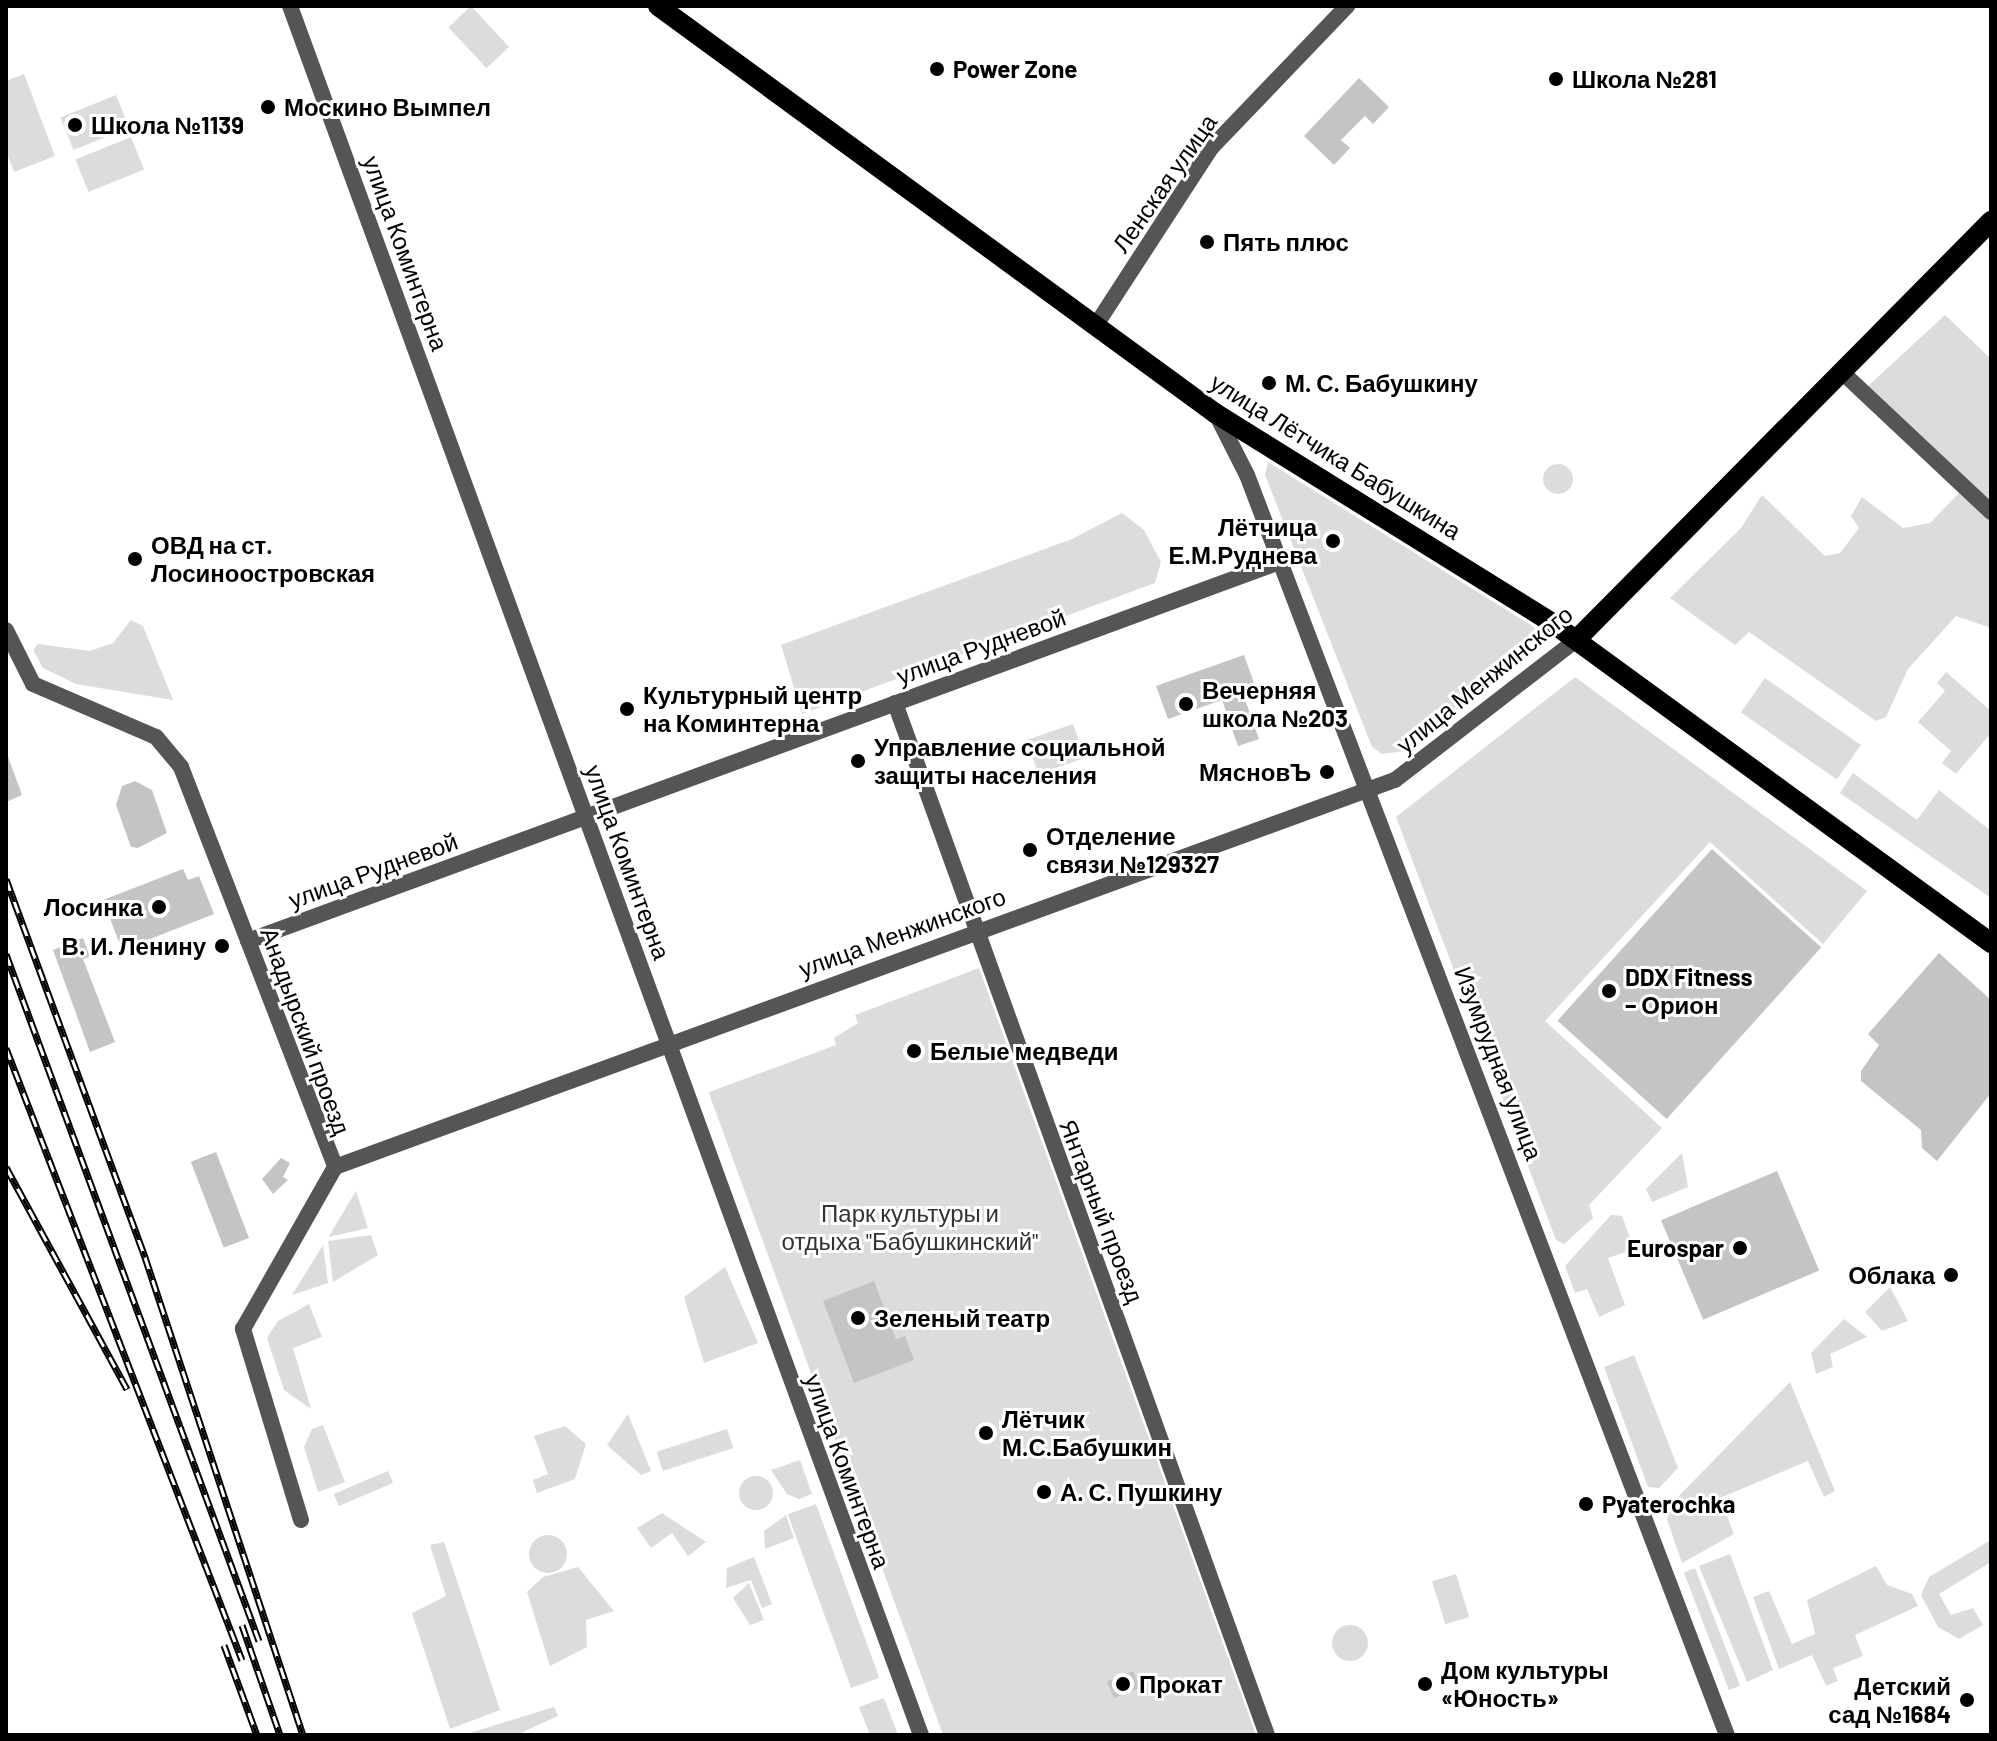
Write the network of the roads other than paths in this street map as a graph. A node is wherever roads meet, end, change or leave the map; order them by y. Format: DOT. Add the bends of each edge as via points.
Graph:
graph roads {
  1 [pos="290,6"];
  2 [pos="658,6"];
  3 [pos="1347,6"];
  4 [pos="681,12"];
  5 [pos="1991,221"];
  6 [pos="1096,325"];
  7 [pos="1843,373"];
  8 [pos="1215,413"];
  9 [pos="1991,512"];
  10 [pos="1280,562"];
  11 [pos="6,630"];
  12 [pos="1576,640"];
  13 [pos="895,703"];
  14 [pos="1368,790"];
  15 [pos="586,818"];
  16 [pos="975,933"];
  17 [pos="248,941"];
  18 [pos="1991,943"];
  19 [pos="667,1045"];
  20 [pos="335,1167"];
  21 [pos="301,1520"];
  22 [pos="921,1735"];
  23 [pos="1267,1735"];
  24 [pos="1727,1735"];
  1 -- 15 [label="street, улица Коминтерна"];
  2 -- 4 [label="main road, улица Лётчика Бабушкина"];
  3 -- 6 [label="street, Ленская улица" via="1211,148"];
  4 -- 6 [label="main road, улица Лётчика Бабушкина"];
  5 -- 7 [label="main road, улица Менжинского"];
  6 -- 8 [label="main road, улица Лётчика Бабушкина"];
  7 -- 9 [label="street"];
  7 -- 12 [label="main road, улица Менжинского"];
  8 -- 10 [label="street, Изумрудная улица"];
  8 -- 12 [label="main road, улица Лётчика Бабушкина"];
  10 -- 13 [label="street, улица Рудневой"];
  10 -- 14 [label="street, Изумрудная улица"];
  11 -- 17 [label="street, Анадырский проезд" via="33,684 156,737 181,767"];
  12 -- 14 [label="street, улица Менжинского" via="1411,772"];
  12 -- 18 [label="main road, улица Лётчика Бабушкина"];
  13 -- 15 [label="street, улица Рудневой"];
  13 -- 16 [label="street, Янтарный проезд"];
  14 -- 16 [label="street, улица Менжинского"];
  14 -- 24 [label="street, Изумрудная улица"];
  15 -- 17 [label="street, улица Рудневой"];
  15 -- 19 [label="street, улица Коминтерна"];
  16 -- 19 [label="street, улица Менжинского"];
  16 -- 23 [label="street, Янтарный проезд"];
  17 -- 20 [label="street, Анадырский проезд"];
  19 -- 20 [label="street, улица Менжинского"];
  19 -- 22 [label="street, улица Коминтерна"];
  20 -- 21 [label="street, Анадырский проезд" via="243,1329"];
}
